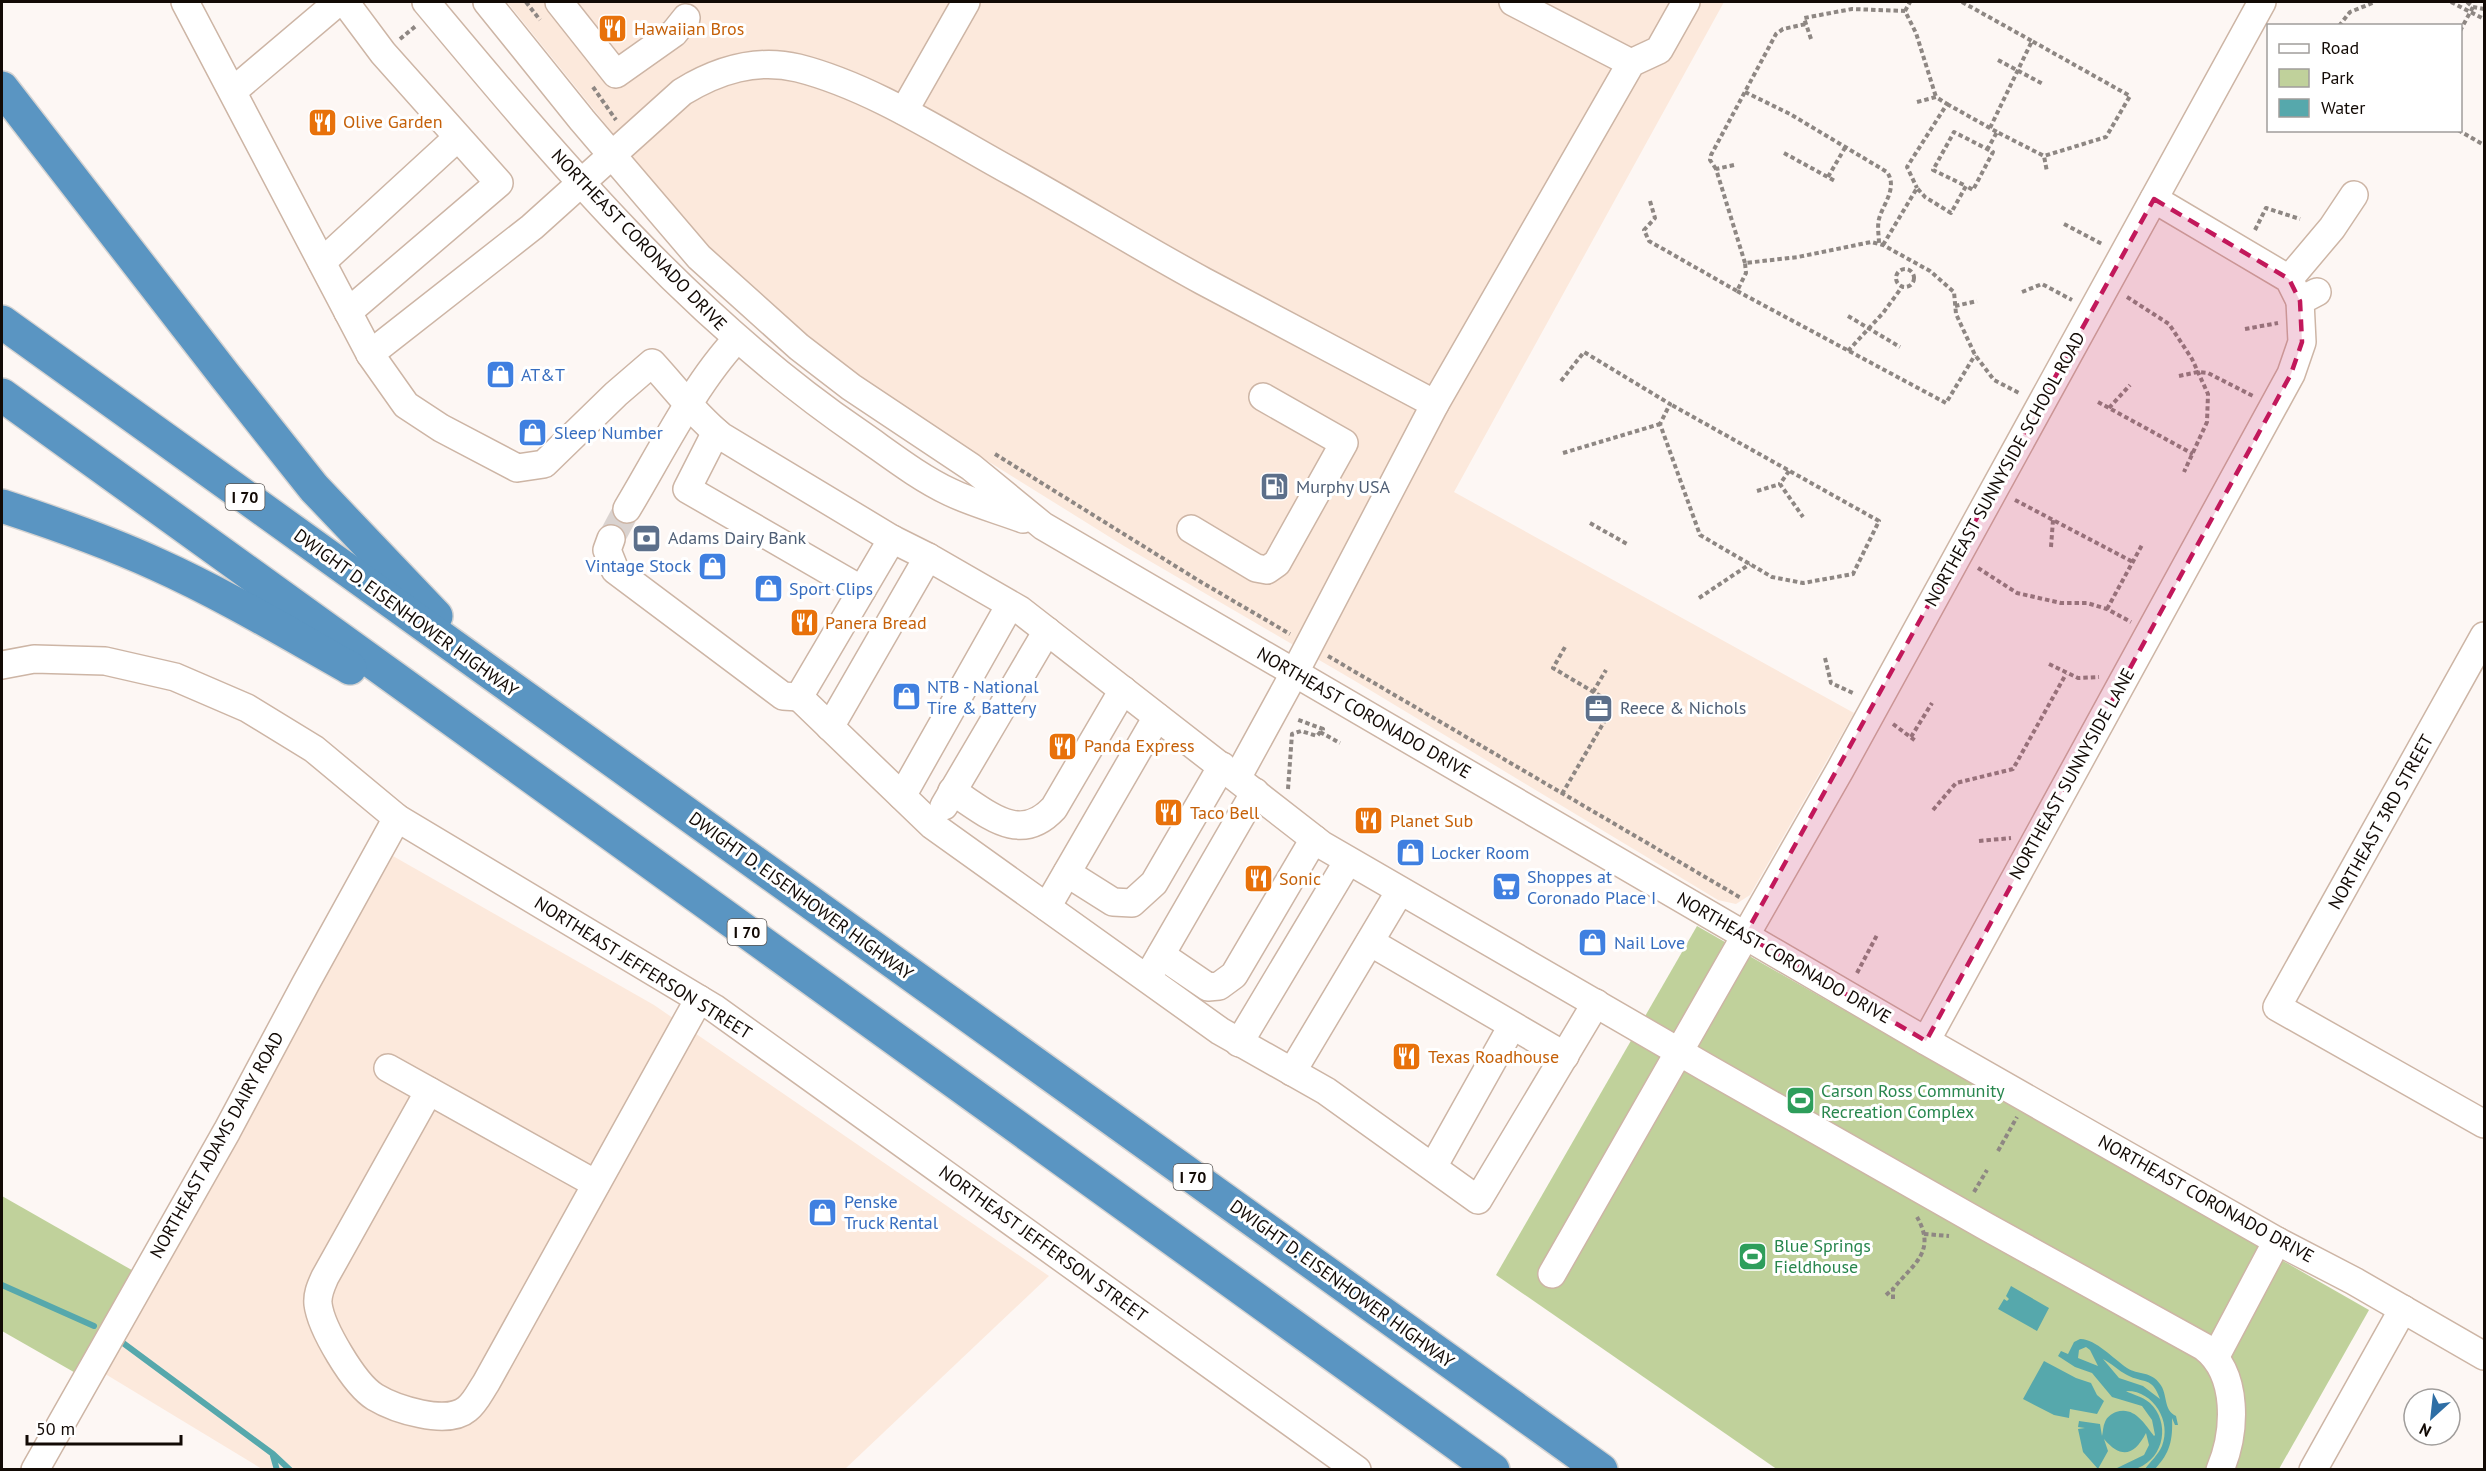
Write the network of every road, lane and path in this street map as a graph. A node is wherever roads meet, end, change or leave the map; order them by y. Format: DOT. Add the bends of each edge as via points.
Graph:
graph roads {
  1 [pos="185,2"];
  2 [pos="338,2"];
  3 [pos="345,2"];
  4 [pos="487,2"];
  5 [pos="559,2"];
  6 [pos="966,2"];
  7 [pos="1513,2"];
  8 [pos="1686,2"];
  9 [pos="1910,2"];
  10 [pos="1962,2"];
  11 [pos="2262,2"];
  12 [pos="2375,2"];
  13 [pos="2451,2"];
  14 [pos="2468,2"];
  15 [pos="2473,7"];
  16 [pos="420,9"];
  17 [pos="2484,9"];
  18 [pos="1905,11"];
  19 [pos="2471,12"];
  20 [pos="686,18"];
  21 [pos="2484,19"];
  22 [pos="1806,24"];
  23 [pos="2341,24"];
  24 [pos="2462,28"];
  25 [pos="1811,39"];
  26 [pos="2032,41"];
  27 [pos="395,43"];
  28 [pos="1998,60"];
  29 [pos="1631,63"];
  30 [pos="2018,70"];
  31 [pos="2043,84"];
  32 [pos="2,88"];
  33 [pos="233,91"];
  34 [pos="1745,92"];
  35 [pos="1936,97"];
  36 [pos="1917,102"];
  37 [pos="1947,104"];
  38 [pos="904,111"];
  39 [pos="1990,128"];
  40 [pos="1997,132"];
  41 [pos="2461,132"];
  42 [pos="458,138"];
  43 [pos="1846,146"];
  44 [pos="2484,146"];
  45 [pos="1987,150"];
  46 [pos="1784,153"];
  47 [pos="612,156"];
  48 [pos="2044,156"];
  49 [pos="1734,165"];
  50 [pos="1716,170"];
  51 [pos="2047,172"];
  52 [pos="1828,177"];
  53 [pos="1835,181"];
  54 [pos="580,182"];
  55 [pos="1966,186"];
  56 [pos="1917,188"];
  57 [pos="2354,195"];
  58 [pos="2154,199"];
  59 [pos="1650,201"];
  60 [pos="2300,219"];
  61 [pos="2064,224"];
  62 [pos="2255,230"];
  63 [pos="2103,244"];
  64 [pos="1881,245"];
  65 [pos="322,262"];
  66 [pos="1745,262"];
  67 [pos="1916,262"];
  68 [pos="1911,271"];
  69 [pos="1902,287"];
  70 [pos="1737,291"];
  71 [pos="2022,292"];
  72 [pos="2126,296"];
  73 [pos="2298,298"];
  74 [pos="1977,301"];
  75 [pos="2072,301"];
  76 [pos="1956,306"];
  77 [pos="348,312"];
  78 [pos="1848,316"];
  79 [pos="2,322"];
  80 [pos="1870,328"];
  81 [pos="2245,329"];
  82 [pos="737,339"];
  83 [pos="1900,347"];
  84 [pos="1848,351"];
  85 [pos="370,354"];
  86 [pos="1975,355"];
  87 [pos="2198,372"];
  88 [pos="2179,376"];
  89 [pos="1561,381"];
  90 [pos="2130,385"];
  91 [pos="2022,394"];
  92 [pos="2,395"];
  93 [pos="1263,396"];
  94 [pos="2261,400"];
  95 [pos="2098,402"];
  96 [pos="690,404"];
  97 [pos="1435,404"];
  98 [pos="1670,404"];
  99 [pos="2109,408"];
  100 [pos="1660,424"];
  101 [pos="716,432"];
  102 [pos="991,452"];
  103 [pos="1563,453"];
  104 [pos="2193,454"];
  105 [pos="1789,471"];
  106 [pos="2184,472"];
  107 [pos="1780,484"];
  108 [pos="1757,491"];
  109 [pos="2015,500"];
  110 [pos="2,506"];
  111 [pos="627,509"];
  112 [pos="1803,517"];
  113 [pos="2053,519"];
  114 [pos="1590,523"];
  115 [pos="1043,526"];
  116 [pos="1191,529"];
  117 [pos="611,539"];
  118 [pos="892,539"];
  119 [pos="1627,544"];
  120 [pos="2142,545"];
  121 [pos="2051,547"];
  122 [pos="928,557"];
  123 [pos="2133,562"];
  124 [pos="1750,564"];
  125 [pos="1978,568"];
  126 [pos="862,590"];
  127 [pos="1699,598"];
  128 [pos="1010,605"];
  129 [pos="2107,609"];
  130 [pos="1265,619"];
  131 [pos="2137,626"];
  132 [pos="1047,631"];
  133 [pos="2484,636"];
  134 [pos="1565,646"];
  135 [pos="1825,658"];
  136 [pos="2049,664"];
  137 [pos="2,665"];
  138 [pos="1348,668"];
  139 [pos="1606,670"];
  140 [pos="489,672"];
  141 [pos="1295,672"];
  142 [pos="2066,674"];
  143 [pos="2100,677"];
  144 [pos="1123,690"];
  145 [pos="1593,692"];
  146 [pos="1852,693"];
  147 [pos="798,697"];
  148 [pos="1932,703"];
  149 [pos="1157,717"];
  150 [pos="1296,719"];
  151 [pos="1893,724"];
  152 [pos="830,727"];
  153 [pos="1320,732"];
  154 [pos="1911,737"];
  155 [pos="1917,742"];
  156 [pos="1340,743"];
  157 [pos="497,751"];
  158 [pos="1238,779"];
  159 [pos="952,791"];
  160 [pos="1562,794"];
  161 [pos="902,796"];
  162 [pos="1288,799"];
  163 [pos="1933,810"];
  164 [pos="398,818"];
  165 [pos="932,825"];
  166 [pos="2021,837"];
  167 [pos="1314,839"];
  168 [pos="1979,841"];
  169 [pos="1348,861"];
  170 [pos="1067,873"];
  171 [pos="1400,891"];
  172 [pos="1742,899"];
  173 [pos="1047,907"];
  174 [pos="1745,935"];
  175 [pos="1877,935"];
  176 [pos="1370,942"];
  177 [pos="1161,955"];
  178 [pos="1856,974"];
  179 [pos="1147,979"];
  180 [pos="699,999"];
  181 [pos="1596,1003"];
  182 [pos="1512,1026"];
  183 [pos="1926,1041"];
  184 [pos="1239,1042"];
  185 [pos="1679,1052"];
  186 [pos="1565,1056"];
  187 [pos="388,1068"];
  188 [pos="1292,1072"];
  189 [pos="429,1091"];
  190 [pos="2018,1117"];
  191 [pos="2484,1125"];
  192 [pos="1998,1150"];
  193 [pos="1432,1167"];
  194 [pos="1987,1170"];
  195 [pos="596,1184"];
  196 [pos="1970,1200"];
  197 [pos="1917,1217"];
  198 [pos="1924,1234"];
  199 [pos="1949,1236"];
  200 [pos="2277,1241"];
  201 [pos="1552,1274"];
  202 [pos="1893,1289"];
  203 [pos="1886,1295"];
  204 [pos="1893,1299"];
  205 [pos="2403,1309"];
  206 [pos="2476,1351"];
  207 [pos="2216,1356"];
  208 [pos="35,1470"];
  209 [pos="1357,1470"];
  210 [pos="1493,1470"];
  211 [pos="1601,1470"];
  212 [pos="2220,1470"];
  213 [pos="2313,1470"];
  1 -- 33 [label="street"];
  2 -- 33 [label="street"];
  3 -- 42 [label="street" via="383,53"];
  4 -- 47 [label="street, NORTHEAST CORONADO DRIVE"];
  5 -- 20 [label="street" via="616,74 674,33"];
  6 -- 38 [label="street"];
  7 -- 29 [label="street"];
  8 -- 29 [label="street" via="1659,50"];
  9 -- 18 [label="path"];
  10 -- 26 [label="path"];
  11 -- 58 [label="street, NORTHEAST SUNNYSIDE SCHOOL ROAD"];
  12 -- 23 [label="path" via="2350,12"];
  13 -- 19 [label="path"];
  14 -- 15 [label="path"];
  15 -- 17 [label="path"];
  15 -- 19 [label="path"];
  16 -- 27 [label="path" via="419,23"];
  16 -- 54 [label="street, NORTHEAST CORONADO DRIVE"];
  18 -- 22 [label="path" via="1852,9 1804,18"];
  18 -- 35 [label="path"];
  19 -- 21 [label="path"];
  19 -- 24 [label="path"];
  22 -- 25 [label="path"];
  22 -- 34 [label="path" via="1776,34"];
  26 -- 30 [label="path"];
  26 -- 48 [label="path" via="2130,96 2106,137"];
  28 -- 30 [label="path"];
  29 -- 97 [label="street"];
  30 -- 31 [label="path"];
  30 -- 39 [label="path"];
  32 -- 140 [label="highway" via="315,488"];
  33 -- 65 [label="street"];
  34 -- 43 [label="path"];
  34 -- 50 [label="path" via="1711,155"];
  35 -- 36 [label="path"];
  35 -- 37 [label="path"];
  37 -- 39 [label="path"];
  37 -- 56 [label="path" via="1907,168"];
  38 -- 47 [label="street" via="798,68 768,64 738,67 708,76 682,92"];
  38 -- 97 [label="street" via="1201,280"];
  39 -- 40 [label="path"];
  40 -- 45 [label="path"];
  40 -- 48 [label="path"];
  41 -- 44 [label="path"];
  42 -- 65 [label="street"];
  42 -- 77 [label="street" via="499,183"];
  43 -- 52 [label="path"];
  43 -- 64 [label="path" via="1883,168 1890,177 1889,197 1879,218"];
  45 -- 55 [label="path" via="1993,152 1972,189"];
  45 -- 55 [label="path" via="1954,132 1933,170"];
  46 -- 52 [label="path"];
  47 -- 54 [label="street"];
  47 -- 115 [label="street, NORTHEAST CORONADO DRIVE" via="699,257 759,313 851,387 971,467"];
  48 -- 51 [label="path"];
  49 -- 50 [label="path"];
  50 -- 66 [label="path"];
  52 -- 53 [label="path"];
  54 -- 82 [label="street, NORTHEAST CORONADO DRIVE" via="658,265"];
  54 -- 85 [label="street" via="532,227"];
  55 -- 56 [label="path" via="1951,213"];
  56 -- 64 [label="path"];
  57 -- 73 [label="street" via="2332,228"];
  58 -- 73 [label="street"];
  58 -- 174 [label="street, NORTHEAST SUNNYSIDE SCHOOL ROAD"];
  59 -- 70 [label="path" via="1655,218 1644,230 1649,241"];
  60 -- 62 [label="path" via="2266,208"];
  61 -- 63 [label="path"];
  64 -- 66 [label="path" via="1871,242 1798,257"];
  64 -- 67 [label="path"];
  65 -- 77 [label="street"];
  66 -- 70 [label="path" via="1746,273"];
  67 -- 68 [label="path"];
  67 -- 76 [label="path" via="1954,292"];
  68 -- 69 [label="path" via="1914,281"];
  68 -- 69 [label="path" via="1905,269 1897,274 1896,280"];
  69 -- 80 [label="path"];
  70 -- 84 [label="path"];
  71 -- 75 [label="path" via="2042,284"];
  72 -- 87 [label="path" via="2169,324"];
  73 -- 81 [label="path"];
  73 -- 183 [label="street, NORTHEAST SUNNYSIDE LANE" via="2302,342 2291,374"];
  74 -- 76 [label="path"];
  76 -- 86 [label="path"];
  77 -- 85 [label="street"];
  78 -- 80 [label="path"];
  79 -- 140 [label="highway, DWIGHT D. EISENHOWER HIGHWAY / I 70"];
  80 -- 83 [label="path"];
  80 -- 84 [label="path"];
  82 -- 96 [label="street"];
  82 -- 115 [label="street, NORTHEAST CORONADO DRIVE" via="831,414 950,492"];
  84 -- 86 [label="path" via="1946,403"];
  85 -- 96 [label="street" via="406,405 517,468 544,464 652,363"];
  86 -- 91 [label="path" via="1994,380"];
  87 -- 88 [label="path"];
  87 -- 94 [label="path" via="2208,373"];
  87 -- 104 [label="path" via="2208,394 2207,422"];
  89 -- 98 [label="path" via="1584,352"];
  90 -- 99 [label="path"];
  92 -- 157 [label="highway, I 70"];
  93 -- 116 [label="street" via="1344,443 1277,563 1268,570 1256,568"];
  95 -- 99 [label="path"];
  96 -- 101 [label="street"];
  96 -- 111 [label="street"];
  97 -- 141 [label="street"];
  98 -- 100 [label="path"];
  98 -- 105 [label="path"];
  99 -- 104 [label="path"];
  100 -- 103 [label="path"];
  100 -- 124 [label="path" via="1700,536"];
  101 -- 118 [label="street"];
  101 -- 126 [label="street" via="687,489"];
  102 -- 130 [label="path"];
  104 -- 106 [label="path"];
  105 -- 107 [label="path"];
  105 -- 124 [label="path" via="1879,521 1853,574 1803,583 1772,577"];
  107 -- 108 [label="path"];
  107 -- 112 [label="path"];
  109 -- 113 [label="path"];
  110 -- 157 [label="highway" via="157,564"];
  113 -- 121 [label="path"];
  113 -- 123 [label="path"];
  114 -- 119 [label="path"];
  115 -- 141 [label="street, NORTHEAST CORONADO DRIVE"];
  117 -- 147 [label="street" via="607,550 615,570 783,696"];
  118 -- 122 [label="street"];
  118 -- 126 [label="street"];
  120 -- 123 [label="path"];
  122 -- 128 [label="street"];
  122 -- 152 [label="street"];
  123 -- 129 [label="path"];
  124 -- 127 [label="path"];
  125 -- 129 [label="path" via="2017,593"];
  126 -- 147 [label="street"];
  128 -- 132 [label="street"];
  128 -- 161 [label="street"];
  129 -- 131 [label="path"];
  132 -- 144 [label="street"];
  132 -- 159 [label="street"];
  133 -- 191 [label="street, NORTHEAST 3RD STREET" via="2277,1007"];
  134 -- 145 [label="path" via="1553,668"];
  135 -- 146 [label="path" via="1831,683"];
  136 -- 142 [label="path"];
  137 -- 164 [label="street, NORTHEAST JEFFERSON STREET" via="34,659 105,662 175,677 247,708 314,749"];
  138 -- 160 [label="path"];
  139 -- 145 [label="path"];
  140 -- 211 [label="highway, DWIGHT D. EISENHOWER HIGHWAY / I 70"];
  141 -- 158 [label="street"];
  141 -- 174 [label="street, NORTHEAST CORONADO DRIVE"];
  142 -- 143 [label="path"];
  142 -- 163 [label="path" via="2013,769 1956,783"];
  144 -- 149 [label="street"];
  144 -- 159 [label="street" via="1046,817 1024,825 1006,825"];
  145 -- 160 [label="path" via="1608,704 1604,722"];
  147 -- 152 [label="street"];
  148 -- 154 [label="path"];
  149 -- 158 [label="street"];
  149 -- 170 [label="street"];
  150 -- 153 [label="path" via="1323,729"];
  151 -- 154 [label="path"];
  152 -- 161 [label="street"];
  153 -- 156 [label="path"];
  153 -- 162 [label="path" via="1317,736 1301,731 1292,734"];
  154 -- 155 [label="path"];
  157 -- 210 [label="highway, I 70"];
  158 -- 167 [label="street"];
  158 -- 170 [label="street" via="1154,883 1132,903 1113,902"];
  158 -- 177 [label="street"];
  159 -- 165 [label="street"];
  160 -- 172 [label="path"];
  161 -- 165 [label="street"];
  164 -- 180 [label="street, NORTHEAST JEFFERSON STREET"];
  164 -- 208 [label="street, NORTHEAST ADAMS DAIRY ROAD"];
  165 -- 173 [label="street"];
  166 -- 168 [label="path"];
  167 -- 169 [label="street"];
  167 -- 177 [label="street" via="1234,975 1219,986 1208,987"];
  169 -- 171 [label="street"];
  169 -- 184 [label="street"];
  170 -- 173 [label="street"];
  171 -- 176 [label="street"];
  171 -- 181 [label="street"];
  173 -- 179 [label="street"];
  174 -- 183 [label="street, NORTHEAST CORONADO DRIVE"];
  174 -- 185 [label="street, NORTHEAST SUNNYSIDE SCHOOL ROAD"];
  175 -- 178 [label="path"];
  176 -- 182 [label="street"];
  176 -- 188 [label="street"];
  177 -- 179 [label="street"];
  179 -- 184 [label="street"];
  180 -- 195 [label="street"];
  180 -- 209 [label="street, NORTHEAST JEFFERSON STREET"];
  181 -- 185 [label="street"];
  181 -- 186 [label="street"];
  182 -- 186 [label="street"];
  182 -- 193 [label="street"];
  183 -- 200 [label="street, NORTHEAST CORONADO DRIVE"];
  184 -- 188 [label="street"];
  185 -- 201 [label="street, NORTHEAST SUNNYSIDE SCHOOL ROAD"];
  185 -- 207 [label="street"];
  186 -- 193 [label="street" via="1478,1200"];
  187 -- 189 [label="street"];
  188 -- 193 [label="street" via="1326,1091"];
  189 -- 195 [label="street"];
  189 -- 195 [label="street" via="318,1293 322,1320 354,1376 375,1397 427,1415 455,1416 467,1409 486,1383"];
  190 -- 192 [label="path"];
  194 -- 196 [label="path"];
  197 -- 198 [label="path"];
  198 -- 199 [label="path"];
  198 -- 202 [label="path" via="1918,1261"];
  200 -- 205 [label="street, NORTHEAST CORONADO DRIVE"];
  200 -- 207 [label="street"];
  202 -- 203 [label="path"];
  202 -- 204 [label="path"];
  205 -- 206 [label="street, NORTHEAST CORONADO DRIVE"];
  205 -- 213 [label="street"];
  207 -- 212 [label="street" via="2225,1372 2231,1405"];
}
